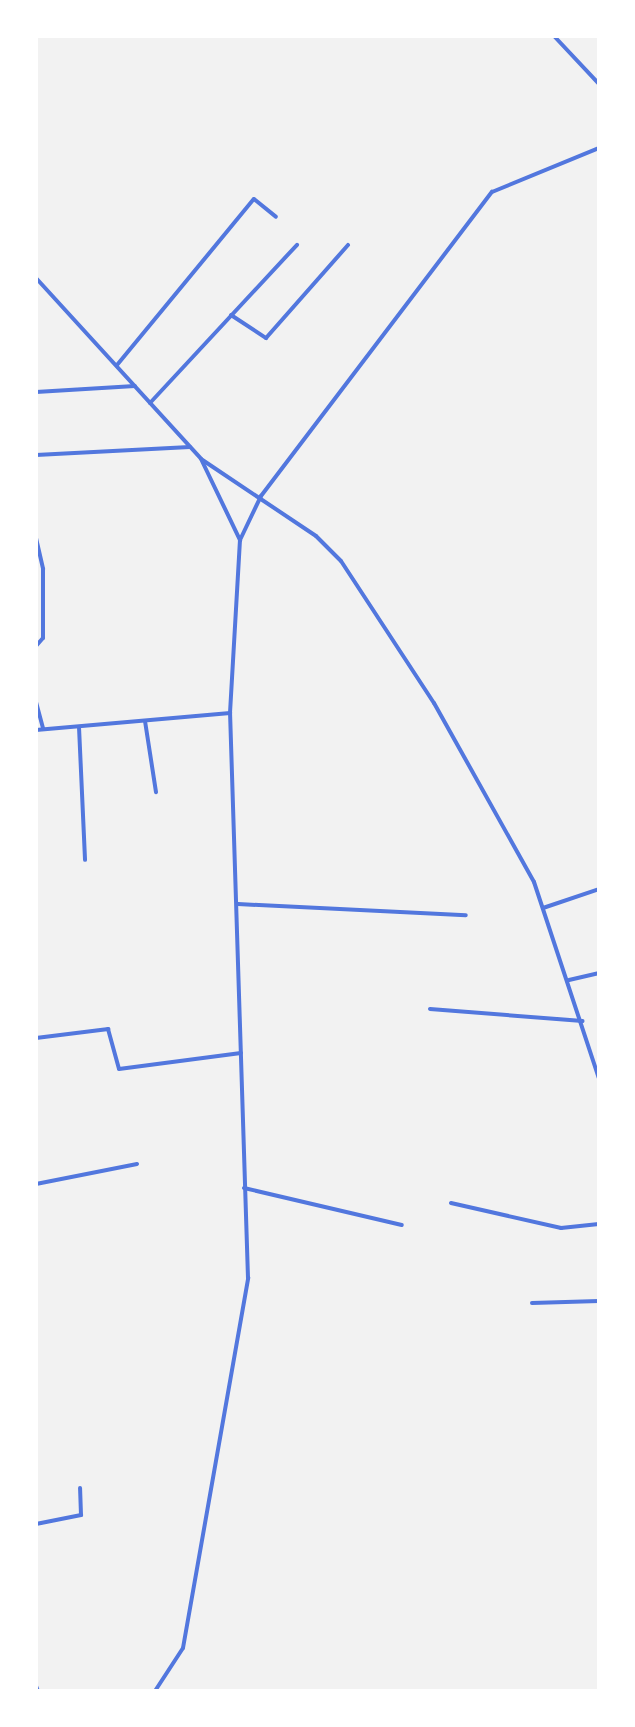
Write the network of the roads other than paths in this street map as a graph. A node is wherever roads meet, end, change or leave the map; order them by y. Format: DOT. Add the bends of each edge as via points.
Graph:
graph roads {
  1 [pos="554,36"];
  2 [pos="599,84"];
  3 [pos="599,148"];
  4 [pos="276,217"];
  5 [pos="297,245"];
  6 [pos="348,245"];
  7 [pos="36,278"];
  8 [pos="39,286"];
  9 [pos="231,315"];
  10 [pos="117,365"];
  11 [pos="135,386"];
  12 [pos="36,392"];
  13 [pos="150,403"];
  14 [pos="190,447"];
  15 [pos="36,455"];
  16 [pos="201,459"];
  17 [pos="261,496"];
  18 [pos="36,538"];
  19 [pos="240,540"];
  20 [pos="36,646"];
  21 [pos="36,702"];
  22 [pos="230,713"];
  23 [pos="145,721"];
  24 [pos="79,727"];
  25 [pos="43,729"];
  26 [pos="36,730"];
  27 [pos="156,792"];
  28 [pos="85,860"];
  29 [pos="599,889"];
  30 [pos="238,904"];
  31 [pos="543,908"];
  32 [pos="466,915"];
  33 [pos="599,973"];
  34 [pos="569,980"];
  35 [pos="430,1009"];
  36 [pos="583,1021"];
  37 [pos="36,1038"];
  38 [pos="241,1053"];
  39 [pos="599,1078"];
  40 [pos="137,1164"];
  41 [pos="36,1184"];
  42 [pos="244,1188"];
  43 [pos="451,1203"];
  44 [pos="599,1224"];
  45 [pos="402,1225"];
  46 [pos="599,1301"];
  47 [pos="532,1303"];
  48 [pos="80,1488"];
  49 [pos="36,1524"];
  50 [pos="155,1691"];
  1 -- 2 [label="street"];
  3 -- 17 [label="street" via="492,192"];
  4 -- 10 [label="street" via="254,199"];
  5 -- 9 [label="street"];
  6 -- 9 [label="street" via="266,338"];
  7 -- 8 [label="street"];
  8 -- 10 [label="street"];
  9 -- 13 [label="street"];
  10 -- 11 [label="street"];
  11 -- 12 [label="street"];
  11 -- 13 [label="street"];
  13 -- 14 [label="street"];
  14 -- 15 [label="street"];
  14 -- 16 [label="street"];
  16 -- 17 [label="street"];
  16 -- 19 [label="street"];
  17 -- 19 [label="street"];
  17 -- 31 [label="street" via="341,561 434,703"];
  18 -- 20 [label="street" via="43,638"];
  19 -- 22 [label="street"];
  21 -- 25 [label="street"];
  22 -- 23 [label="street"];
  22 -- 30 [label="street"];
  23 -- 24 [label="street"];
  23 -- 27 [label="street"];
  24 -- 25 [label="street"];
  24 -- 28 [label="street"];
  25 -- 26 [label="street"];
  29 -- 31 [label="street"];
  30 -- 32 [label="street"];
  30 -- 38 [label="street"];
  31 -- 34 [label="street"];
  33 -- 34 [label="street"];
  34 -- 36 [label="street"];
  35 -- 36 [label="street"];
  36 -- 39 [label="street"];
  37 -- 38 [label="street" via="108,1029 119,1069"];
  38 -- 42 [label="street"];
  40 -- 41 [label="street"];
  42 -- 45 [label="street"];
  42 -- 50 [label="street" via="247,1287 183,1648"];
  43 -- 44 [label="street" via="558,1228"];
  46 -- 47 [label="street"];
  48 -- 49 [label="street" via="81,1515"];
}
